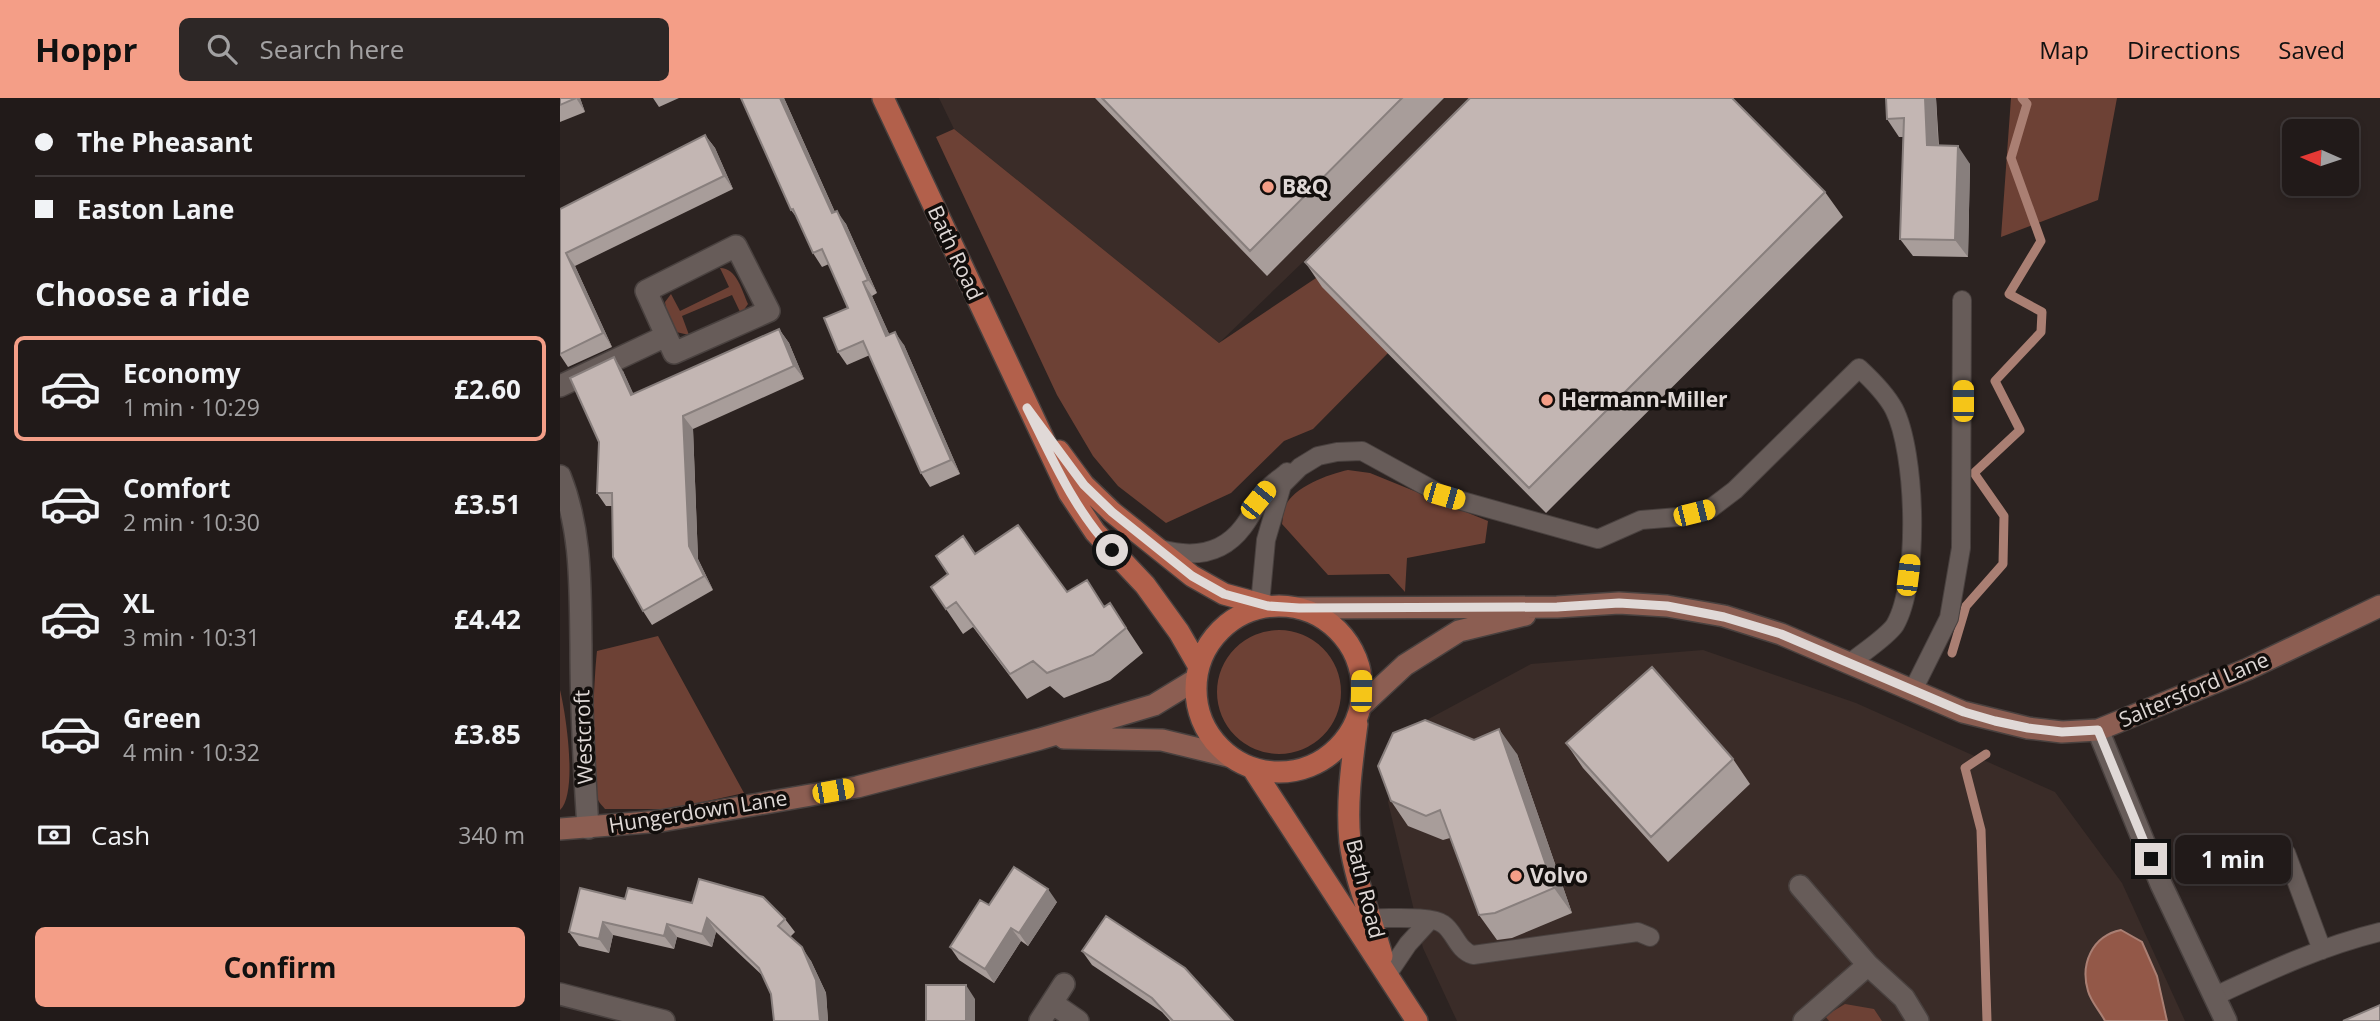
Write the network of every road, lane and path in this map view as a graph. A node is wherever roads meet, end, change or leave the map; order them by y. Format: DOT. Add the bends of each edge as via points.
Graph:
graph roads {
  1 [pos="883,98"];
  2 [pos="1962,300"];
  3 [pos="666,336"];
  4 [pos="560,386"];
  5 [pos="1027,408"];
  6 [pos="1318,456"];
  7 [pos="560,476"];
  8 [pos="1153,547"];
  9 [pos="1264,605"];
  10 [pos="2380,606"];
  11 [pos="1557,607"];
  12 [pos="1299,608"];
  13 [pos="570,646"];
  14 [pos="1850,663"];
  15 [pos="1197,673"];
  16 [pos="1913,690"];
  17 [pos="1359,712"];
  18 [pos="2098,730"];
  19 [pos="1040,739"];
  20 [pos="1228,756"];
  21 [pos="1253,769"];
  22 [pos="588,828"];
  23 [pos="560,830"];
  24 [pos="2286,853"];
  25 [pos="1800,886"];
  26 [pos="1372,918"];
  27 [pos="1430,920"];
  28 [pos="2380,932"];
  29 [pos="1650,937"];
  30 [pos="2322,950"];
  31 [pos="1868,965"];
  32 [pos="1387,975"];
  33 [pos="1064,984"];
  34 [pos="560,994"];
  35 [pos="2215,996"];
  36 [pos="1052,1003"];
  37 [pos="664,1021"];
  38 [pos="1040,1021"];
  39 [pos="1078,1021"];
  40 [pos="1417,1021"];
  41 [pos="1804,1021"];
  42 [pos="1917,1021"];
  43 [pos="2226,1021"];
  1 -- 5 [label="main road, Bath Road"];
  2 -- 16 [label="lane" via="1961,548 1950,618"];
  3 -- 3 [label="street" via="646,291 736,246 769,311 674,353"];
  3 -- 4 [label="street"];
  5 -- 8 [label="main road, Bath Road" via="1084,485"];
  5 -- 15 [label="main road, Bath Road" via="1069,493 1095,532 1152,594 1179,632"];
  6 -- 8 [label="lane" via="1294,466 1271,484 1244,527 1228,543 1202,554"];
  6 -- 9 [label="lane" via="1283,485 1266,540"];
  6 -- 14 [label="lane" via="1362,451 1444,496 1598,539 1641,520 1710,509 1859,368 1894,409 1907,448 1911,520 1906,593 1894,626"];
  7 -- 13 [label="street, Westcroft" via="571,505 579,561"];
  8 -- 9 [label="main road, Bath Road" via="1224,594"];
  9 -- 12 [label="main road"];
  9 -- 15 [label="main road" via="1244,612 1219,630"];
  10 -- 18 [label="main road, Saltersford Lane" via="2248,669"];
  11 -- 12 [label="main road, Saltersford Lane"];
  11 -- 14 [label="main road, Saltersford Lane" via="1619,603 1692,610 1753,624"];
  11 -- 17 [label="main road, Saltersford Lane" via="1459,631 1405,665"];
  12 -- 17 [label="main road" via="1322,617 1352,648 1362,676"];
  13 -- 22 [label="street, Westcroft"];
  14 -- 16 [label="main road, Saltersford Lane"];
  15 -- 19 [label="main road, Hungerdown Lane" via="1154,705"];
  15 -- 20 [label="main road" via="1198,710 1209,736"];
  16 -- 18 [label="main road, Saltersford Lane" via="1995,721 2062,732"];
  17 -- 21 [label="main road" via="1351,733 1332,754 1308,768 1280,773"];
  17 -- 26 [label="main road, Bath Road" via="1349,792 1350,844"];
  18 -- 35 [label="street" via="2161,884"];
  19 -- 20 [label="main road, Hungerdown Lane" via="1162,740"];
  19 -- 22 [label="main road, Hungerdown Lane" via="857,787 661,821"];
  20 -- 21 [label="main road"];
  21 -- 32 [label="main road, Bath Road"];
  22 -- 23 [label="main road, Hungerdown Lane"];
  24 -- 30 [label="lane"];
  25 -- 31 [label="street"];
  26 -- 27 [label="lane"];
  26 -- 32 [label="main road, Bath Road"];
  27 -- 29 [label="lane" via="1443,923 1466,953 1473,955 1638,932"];
  27 -- 32 [label="lane"];
  28 -- 30 [label="lane"];
  30 -- 35 [label="lane"];
  31 -- 41 [label="street"];
  31 -- 42 [label="street" via="1904,998"];
  32 -- 40 [label="main road, Bath Road"];
  33 -- 36 [label="street"];
  34 -- 37 [label="street"];
  35 -- 43 [label="street"];
  36 -- 38 [label="street"];
  36 -- 39 [label="street"];
}
